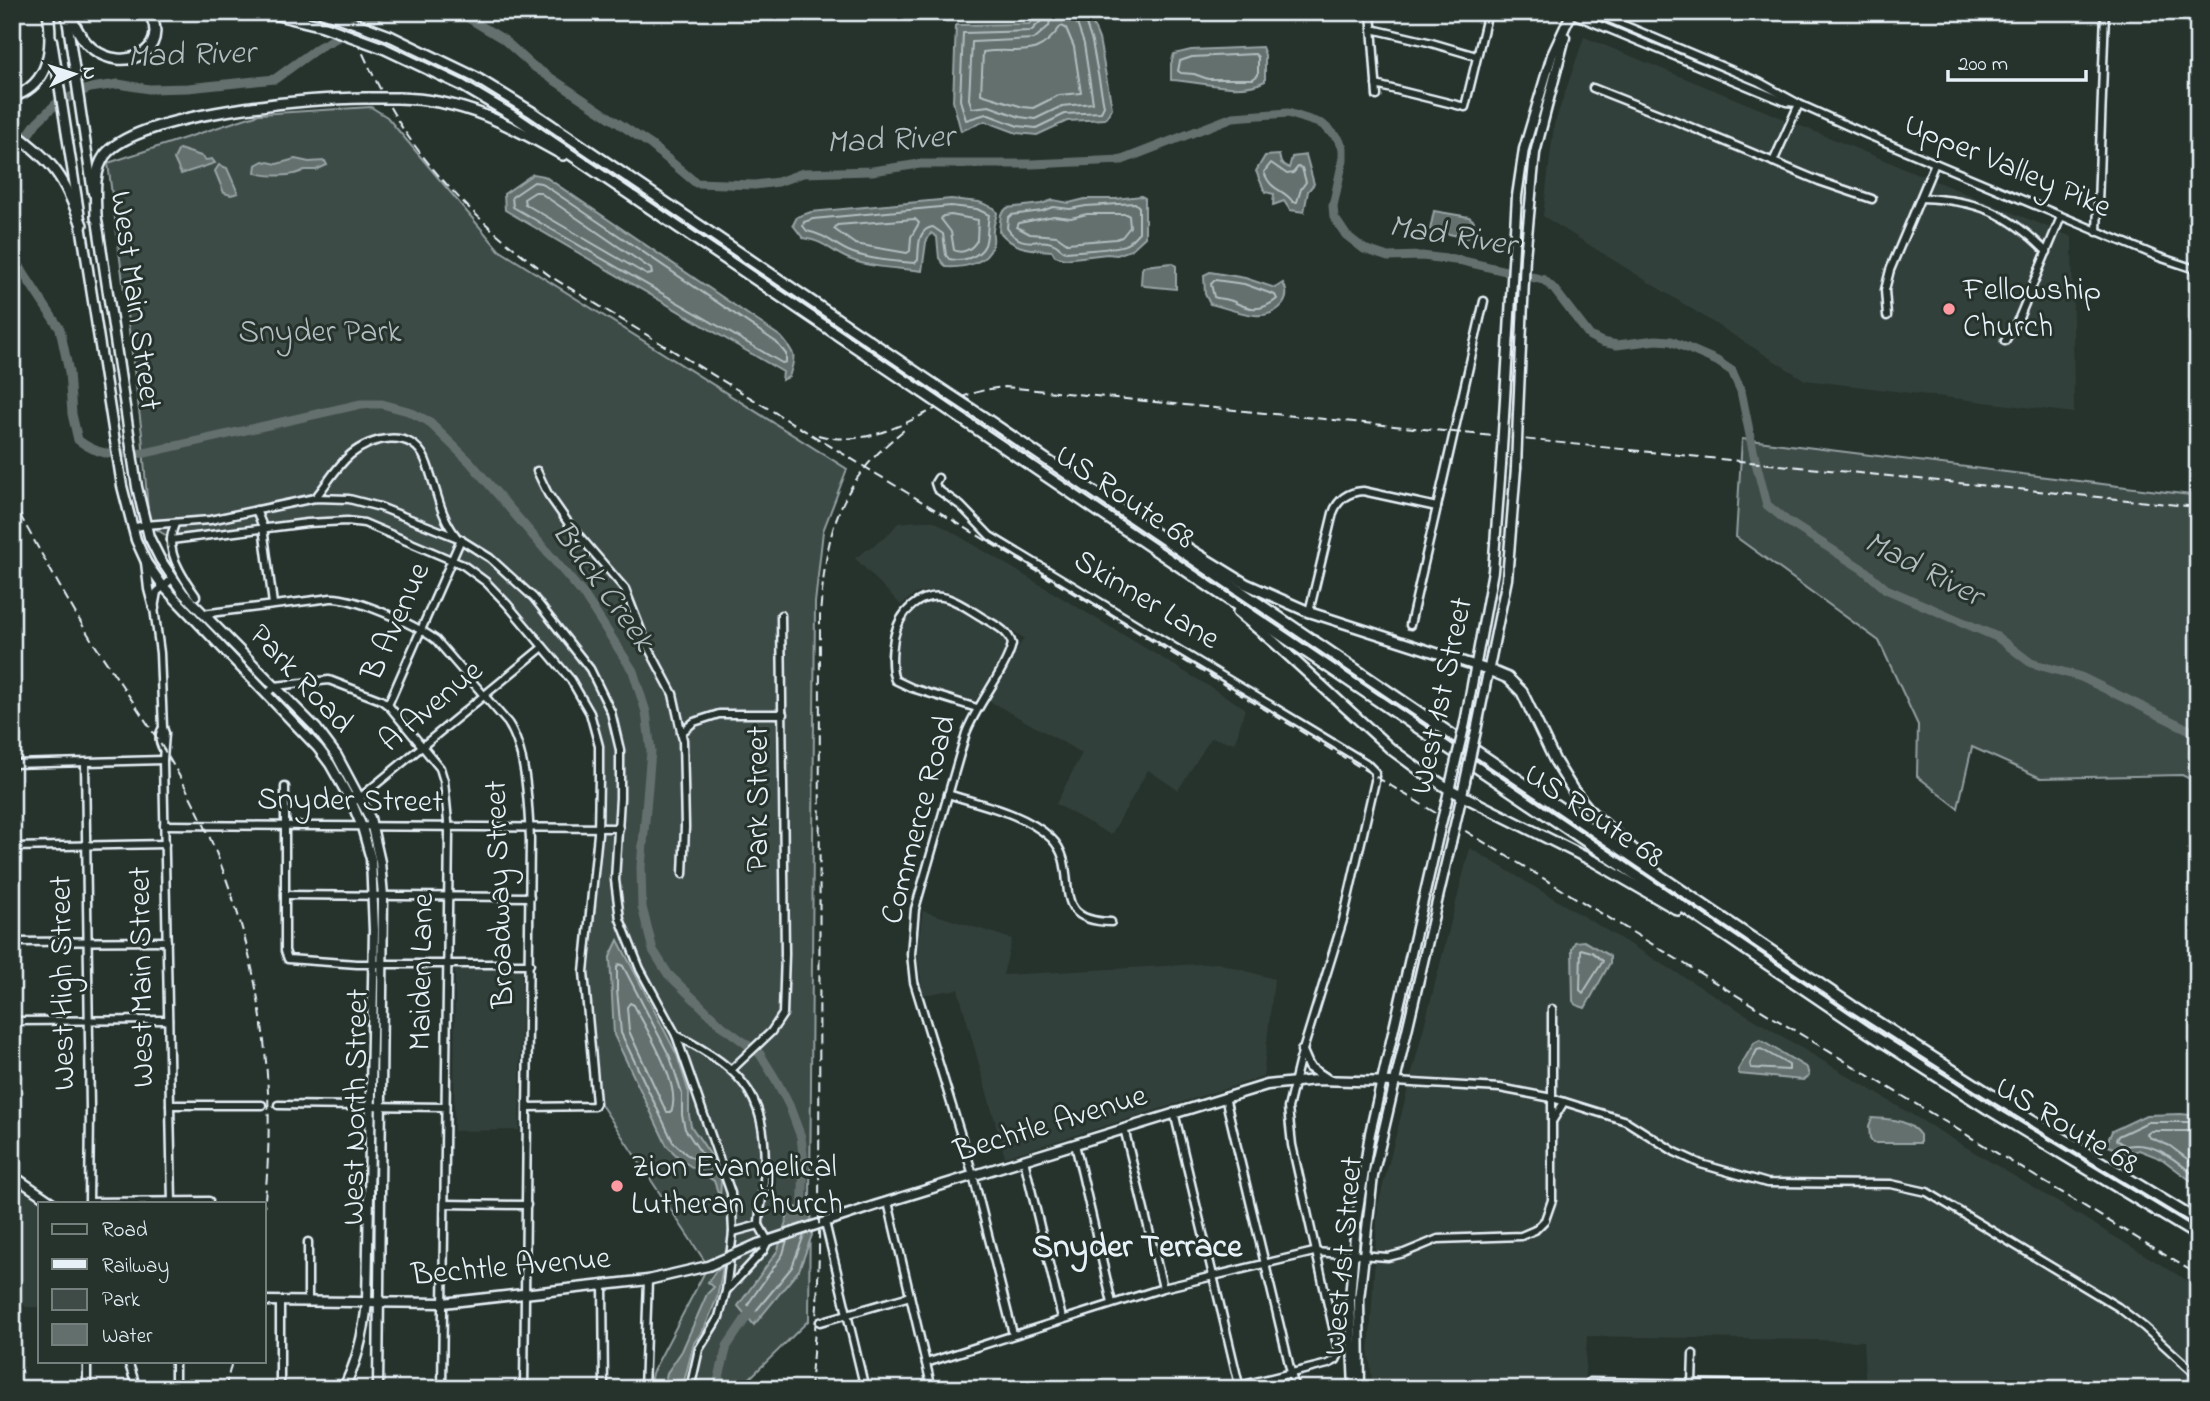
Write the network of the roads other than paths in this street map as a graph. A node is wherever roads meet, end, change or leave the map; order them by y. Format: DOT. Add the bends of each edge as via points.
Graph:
graph roads {
  1 [pos="48,12"];
  2 [pos="67,12"];
  3 [pos="149,12"];
  4 [pos="265,12"];
  5 [pos="322,12"];
  6 [pos="1371,12"];
  7 [pos="1488,12"];
  8 [pos="1593,12"];
  9 [pos="2105,12"];
  10 [pos="1571,13"];
  11 [pos="49,24"];
  12 [pos="1372,29"];
  13 [pos="1476,56"];
  14 [pos="1376,85"];
  15 [pos="1593,88"];
  16 [pos="1377,96"];
  17 [pos="12,97"];
  18 [pos="1798,104"];
  19 [pos="12,131"];
  20 [pos="1773,162"];
  21 [pos="1935,163"];
  22 [pos="615,184"];
  23 [pos="1920,198"];
  24 [pos="1872,199"];
  25 [pos="2062,217"];
  26 [pos="96,218"];
  27 [pos="82,225"];
  28 [pos="2097,232"];
  29 [pos="2047,252"];
  30 [pos="2198,270"];
  31 [pos="1484,300"];
  32 [pos="1887,316"];
  33 [pos="2006,341"];
  34 [pos="537,471"];
  35 [pos="938,478"];
  36 [pos="315,498"];
  37 [pos="1437,507"];
  38 [pos="256,510"];
  39 [pos="1130,517"];
  40 [pos="175,524"];
  41 [pos="145,525"];
  42 [pos="263,527"];
  43 [pos="132,528"];
  44 [pos="459,539"];
  45 [pos="171,540"];
  46 [pos="452,560"];
  47 [pos="146,562"];
  48 [pos="173,579"];
  49 [pos="1208,585"];
  50 [pos="163,586"];
  51 [pos="196,596"];
  52 [pos="273,604"];
  53 [pos="154,608"];
  54 [pos="1309,612"];
  55 [pos="204,613"];
  56 [pos="781,615"];
  57 [pos="196,620"];
  58 [pos="1410,625"];
  59 [pos="421,630"];
  60 [pos="543,647"];
  61 [pos="1475,664"];
  62 [pos="1489,670"];
  63 [pos="275,686"];
  64 [pos="267,694"];
  65 [pos="484,696"];
  66 [pos="388,705"];
  67 [pos="977,708"];
  68 [pos="783,714"];
  69 [pos="681,733"];
  70 [pos="423,747"];
  71 [pos="1347,751"];
  72 [pos="163,760"];
  73 [pos="85,763"];
  74 [pos="12,764"];
  75 [pos="285,787"];
  76 [pos="1449,789"];
  77 [pos="948,794"];
  78 [pos="1462,796"];
  79 [pos="361,798"];
  80 [pos="352,803"];
  81 [pos="164,825"];
  82 [pos="285,826"];
  83 [pos="362,827"];
  84 [pos="372,827"];
  85 [pos="449,827"];
  86 [pos="530,828"];
  87 [pos="598,828"];
  88 [pos="619,828"];
  89 [pos="165,844"];
  90 [pos="86,846"];
  91 [pos="12,847"];
  92 [pos="684,874"];
  93 [pos="1671,883"];
  94 [pos="285,895"];
  95 [pos="373,895"];
  96 [pos="383,895"];
  97 [pos="448,896"];
  98 [pos="530,897"];
  99 [pos="1111,922"];
  100 [pos="88,941"];
  101 [pos="167,941"];
  102 [pos="12,942"];
  103 [pos="1759,959"];
  104 [pos="373,964"];
  105 [pos="383,964"];
  106 [pos="447,964"];
  107 [pos="530,964"];
  108 [pos="1552,1009"];
  109 [pos="89,1020"];
  110 [pos="168,1020"];
  111 [pos="12,1021"];
  112 [pos="676,1035"];
  113 [pos="1303,1051"];
  114 [pos="732,1069"];
  115 [pos="1330,1080"];
  116 [pos="1293,1081"];
  117 [pos="1382,1082"];
  118 [pos="1395,1082"];
  119 [pos="1225,1097"];
  120 [pos="1552,1098"];
  121 [pos="1564,1102"];
  122 [pos="170,1105"];
  123 [pos="262,1105"];
  124 [pos="278,1105"];
  125 [pos="372,1107"];
  126 [pos="382,1107"];
  127 [pos="445,1107"];
  128 [pos="528,1107"];
  129 [pos="1174,1112"];
  130 [pos="1552,1122"];
  131 [pos="1124,1128"];
  132 [pos="1074,1144"];
  133 [pos="1024,1160"];
  134 [pos="12,1175"];
  135 [pos="973,1175"];
  136 [pos="209,1201"];
  137 [pos="52,1202"];
  138 [pos="89,1202"];
  139 [pos="172,1202"];
  140 [pos="190,1202"];
  141 [pos="888,1202"];
  142 [pos="445,1204"];
  143 [pos="527,1205"];
  144 [pos="2198,1221"];
  145 [pos="825,1222"];
  146 [pos="759,1225"];
  147 [pos="733,1232"];
  148 [pos="2198,1237"];
  149 [pos="772,1239"];
  150 [pos="308,1242"];
  151 [pos="1318,1252"];
  152 [pos="1352,1254"];
  153 [pos="1363,1255"];
  154 [pos="1265,1264"];
  155 [pos="1213,1275"];
  156 [pos="648,1280"];
  157 [pos="603,1284"];
  158 [pos="1163,1288"];
  159 [pos="726,1291"];
  160 [pos="525,1293"];
  161 [pos="910,1296"];
  162 [pos="266,1301"];
  163 [pos="281,1301"];
  164 [pos="308,1301"];
  165 [pos="367,1302"];
  166 [pos="380,1303"];
  167 [pos="443,1303"];
  168 [pos="1112,1303"];
  169 [pos="848,1314"];
  170 [pos="1062,1318"];
  171 [pos="820,1322"];
  172 [pos="1013,1334"];
  173 [pos="1693,1354"];
  174 [pos="87,1362"];
  175 [pos="128,1362"];
  176 [pos="175,1362"];
  177 [pos="926,1363"];
  178 [pos="1291,1374"];
  179 [pos="2198,1376"];
  180 [pos="1590,1382"];
  181 [pos="1692,1383"];
  182 [pos="1619,1385"];
  183 [pos="1240,1387"];
  184 [pos="87,1389"];
  185 [pos="137,1389"];
  186 [pos="175,1389"];
  187 [pos="279,1389"];
  188 [pos="343,1389"];
  189 [pos="377,1389"];
  190 [pos="442,1389"];
  191 [pos="524,1389"];
  192 [pos="604,1389"];
  193 [pos="644,1389"];
  194 [pos="690,1389"];
  195 [pos="865,1389"];
  196 [pos="932,1389"];
  197 [pos="1295,1389"];
  198 [pos="1354,1389"];
  199 [pos="1360,1389"];
  200 [pos="1808,1389"];
  1 -- 11 [label="highway, West Main Street"];
  2 -- 3 [label="highway" via="91,48 120,60 138,57 148,49 154,33"];
  2 -- 26 [label="main road, West Main Street"];
  4 -- 22 [label="highway, bridge" via="323,26 442,75"];
  5 -- 39 [label="highway, US Route 68, bridge" via="390,36 475,77 532,112"];
  6 -- 12 [label="street"];
  7 -- 13 [label="street"];
  8 -- 18 [label="street, Upper Valley Pike" via="1759,82"];
  9 -- 28 [label="street"];
  10 -- 18 [label="street, Upper Valley Pike"];
  10 -- 61 [label="main road, West 1st Street, bridge" via="1552,55 1524,149 1517,196 1493,571"];
  10 -- 62 [label="main road, West 1st Street, bridge" via="1535,153 1507,579"];
  11 -- 17 [label="highway" via="46,68 31,88"];
  11 -- 27 [label="main road, West Main Street"];
  12 -- 13 [label="street"];
  12 -- 14 [label="street"];
  13 -- 14 [label="street" via="1465,107"];
  14 -- 16 [label="street"];
  15 -- 20 [label="street"];
  18 -- 20 [label="street"];
  18 -- 21 [label="street, Upper Valley Pike"];
  19 -- 27 [label="highway" via="42,155 65,182"];
  20 -- 24 [label="street"];
  21 -- 23 [label="street"];
  21 -- 25 [label="street, Upper Valley Pike"];
  22 -- 26 [label="highway, bridge" via="524,132 445,103 398,98 304,100 181,121 127,138 111,149 99,168"];
  22 -- 49 [label="highway, US Route 68, bridge"];
  23 -- 29 [label="street" via="1960,201 1995,212"];
  23 -- 32 [label="street" via="1887,282"];
  25 -- 28 [label="street, Upper Valley Pike"];
  25 -- 29 [label="street"];
  26 -- 41 [label="main road, West Main Street"];
  27 -- 43 [label="main road, West Main Street"];
  28 -- 30 [label="street, Upper Valley Pike"];
  29 -- 33 [label="street"];
  31 -- 37 [label="street, West 1st Street"];
  34 -- 69 [label="street" via="569,524 629,596 646,643 669,685"];
  35 -- 71 [label="street, Skinner Lane" via="937,489 990,536"];
  36 -- 38 [label="street"];
  36 -- 44 [label="street" via="372,505"];
  36 -- 44 [label="street" via="356,450 380,440 401,439 413,444 425,459 440,506"];
  37 -- 54 [label="street" via="1363,491 1341,499 1333,513"];
  37 -- 58 [label="street, West 1st Street"];
  38 -- 40 [label="street"];
  38 -- 42 [label="street"];
  39 -- 54 [label="highway" via="1246,584"];
  39 -- 93 [label="highway, US Route 68"];
  40 -- 41 [label="street"];
  40 -- 45 [label="street"];
  41 -- 43 [label="street"];
  41 -- 48 [label="main road, West Main Street"];
  42 -- 45 [label="street"];
  42 -- 46 [label="street" via="357,522"];
  42 -- 52 [label="street"];
  43 -- 47 [label="main road, West Main Street"];
  44 -- 46 [label="street, B Avenue"];
  44 -- 88 [label="street" via="490,558 534,598 598,684 618,743"];
  45 -- 51 [label="street"];
  46 -- 59 [label="street, B Avenue"];
  46 -- 60 [label="street" via="495,590"];
  47 -- 50 [label="main road, West Main Street"];
  47 -- 53 [label="main road"];
  48 -- 50 [label="street"];
  48 -- 55 [label="main road, Park Road"];
  49 -- 76 [label="highway" via="1391,749"];
  49 -- 103 [label="highway, US Route 68"];
  50 -- 53 [label="street, West Main Street"];
  50 -- 57 [label="main road, Park Road"];
  52 -- 55 [label="street, Broadway Street"];
  52 -- 59 [label="street, Broadway Street" via="345,598"];
  53 -- 72 [label="street, West Main Street"];
  54 -- 61 [label="main road"];
  55 -- 57 [label="street"];
  55 -- 63 [label="main road, Park Road"];
  56 -- 68 [label="street, Park Street"];
  57 -- 64 [label="main road, Park Road"];
  59 -- 65 [label="street, Broadway Street" via="443,646"];
  59 -- 66 [label="street, B Avenue"];
  60 -- 65 [label="street, A Avenue"];
  60 -- 87 [label="street" via="579,691 593,723 600,756"];
  61 -- 62 [label="main road"];
  61 -- 76 [label="main road, West 1st Street, bridge"];
  62 -- 78 [label="main road, West 1st Street, bridge"];
  62 -- 93 [label="highway" via="1508,678 1522,692 1555,761 1582,802"];
  63 -- 64 [label="street"];
  63 -- 66 [label="street, Maiden Lane" via="334,681"];
  63 -- 79 [label="main road, Park Road" via="316,728"];
  64 -- 80 [label="main road, Park Road" via="330,764"];
  65 -- 70 [label="street, A Avenue"];
  65 -- 86 [label="street, Broadway Street" via="517,739"];
  66 -- 70 [label="street, Maiden Lane"];
  67 -- 67 [label="street, Commerce Road" via="895,680 897,626 912,605 945,598 1011,639 1011,648"];
  67 -- 77 [label="street, Commerce Road"];
  68 -- 69 [label="street" via="719,713"];
  68 -- 114 [label="street, Park Street" via="783,1014"];
  69 -- 92 [label="street"];
  70 -- 79 [label="street, A Avenue"];
  70 -- 85 [label="street, Maiden Lane" via="443,773"];
  71 -- 113 [label="street, West 1st Street" via="1371,766 1375,781 1343,918"];
  72 -- 73 [label="street"];
  72 -- 81 [label="street, West Main Street"];
  73 -- 74 [label="street"];
  73 -- 90 [label="street, West High Street"];
  75 -- 82 [label="street"];
  76 -- 78 [label="highway"];
  76 -- 117 [label="main road, West 1st Street, bridge"];
  77 -- 99 [label="street" via="1020,818 1050,837 1065,864 1070,905 1083,917"];
  77 -- 135 [label="street, Commerce Road" via="915,909 911,954 920,1004"];
  78 -- 103 [label="highway" via="1604,866"];
  78 -- 118 [label="main road, West 1st Street, bridge"];
  79 -- 80 [label="street, A Avenue"];
  79 -- 84 [label="main road, Park Road"];
  80 -- 83 [label="main road, Park Road"];
  81 -- 82 [label="street, Snyder Street"];
  81 -- 89 [label="street, West Main Street"];
  82 -- 83 [label="street, Snyder Street"];
  82 -- 94 [label="street"];
  83 -- 84 [label="street, Snyder Street"];
  83 -- 95 [label="main road, West North Street" via="371,859"];
  84 -- 85 [label="street, Snyder Street"];
  84 -- 96 [label="main road, West North Street"];
  85 -- 86 [label="street, Snyder Street"];
  85 -- 97 [label="street, Maiden Lane"];
  86 -- 87 [label="street, Snyder Street"];
  86 -- 98 [label="street, Broadway Street"];
  87 -- 88 [label="street, Snyder Street"];
  87 -- 128 [label="street" via="584,972 596,1103"];
  88 -- 112 [label="street" via="615,880 620,919 640,969"];
  89 -- 90 [label="street"];
  89 -- 101 [label="street, West Main Street"];
  90 -- 91 [label="street"];
  90 -- 100 [label="street, West High Street"];
  93 -- 144 [label="highway, US Route 68" via="1926,1054"];
  94 -- 95 [label="street"];
  94 -- 104 [label="street" via="288,959"];
  95 -- 96 [label="street"];
  95 -- 104 [label="main road, West North Street"];
  96 -- 97 [label="street"];
  96 -- 105 [label="main road, West North Street"];
  97 -- 98 [label="street"];
  97 -- 106 [label="street, Maiden Lane"];
  98 -- 107 [label="street, Broadway Street"];
  100 -- 101 [label="street"];
  100 -- 102 [label="street"];
  100 -- 109 [label="street, West High Street"];
  101 -- 110 [label="street, West Main Street"];
  103 -- 148 [label="highway, US Route 68" via="1976,1102"];
  104 -- 105 [label="street"];
  104 -- 125 [label="main road, West North Street"];
  105 -- 106 [label="street"];
  105 -- 126 [label="main road, West North Street"];
  106 -- 107 [label="street"];
  106 -- 127 [label="street, Maiden Lane"];
  107 -- 128 [label="street, Broadway Street"];
  108 -- 120 [label="street"];
  109 -- 110 [label="street"];
  109 -- 111 [label="street"];
  109 -- 138 [label="street, West High Street"];
  110 -- 122 [label="street, West Main Street"];
  112 -- 114 [label="street"];
  112 -- 147 [label="street" via="729,1184"];
  113 -- 115 [label="main road" via="1310,1067"];
  113 -- 116 [label="street, West 1st Street"];
  114 -- 146 [label="street" via="751,1095 761,1121 764,1157"];
  115 -- 116 [label="main road, Bechtle Avenue"];
  115 -- 117 [label="main road, Bechtle Avenue"];
  116 -- 119 [label="main road, Bechtle Avenue"];
  116 -- 151 [label="street, West 1st Street" via="1289,1126"];
  117 -- 118 [label="main road, Bechtle Avenue"];
  117 -- 152 [label="main road, West 1st Street"];
  118 -- 120 [label="street, Bechtle Avenue" via="1500,1088"];
  118 -- 153 [label="main road, West 1st Street" via="1373,1176"];
  119 -- 129 [label="main road, Bechtle Avenue"];
  119 -- 154 [label="street"];
  120 -- 121 [label="street, Bechtle Avenue"];
  120 -- 130 [label="street"];
  121 -- 130 [label="street"];
  121 -- 179 [label="street, Bechtle Avenue" via="1626,1121 1702,1164 1767,1183 1899,1185 1930,1194 2118,1307"];
  122 -- 123 [label="street"];
  122 -- 139 [label="street, West Main Street"];
  124 -- 125 [label="street"];
  125 -- 126 [label="street"];
  125 -- 165 [label="main road, West North Street"];
  126 -- 127 [label="street"];
  126 -- 166 [label="main road, West North Street"];
  127 -- 142 [label="street, Maiden Lane"];
  128 -- 143 [label="street, Broadway Street"];
  129 -- 131 [label="main road, Bechtle Avenue"];
  129 -- 155 [label="street"];
  130 -- 153 [label="street" via="1552,1200 1545,1220 1535,1230 1516,1238 1438,1239 1396,1255"];
  131 -- 132 [label="main road, Bechtle Avenue"];
  131 -- 158 [label="street"];
  132 -- 133 [label="main road, Bechtle Avenue"];
  132 -- 168 [label="street"];
  133 -- 135 [label="main road, Bechtle Avenue"];
  133 -- 170 [label="street"];
  134 -- 137 [label="main road"];
  135 -- 141 [label="main road, Bechtle Avenue"];
  135 -- 172 [label="street, Commerce Road"];
  136 -- 140 [label="street"];
  141 -- 145 [label="main road, Bechtle Avenue"];
  141 -- 161 [label="street"];
  142 -- 143 [label="street"];
  142 -- 167 [label="street, Maiden Lane"];
  143 -- 160 [label="street, Broadway Street"];
  145 -- 149 [label="main road, Bechtle Avenue"];
  145 -- 169 [label="street"];
  146 -- 147 [label="street"];
  146 -- 149 [label="street"];
  147 -- 159 [label="street"];
  149 -- 156 [label="main road, Bechtle Avenue, bridge" via="708,1266"];
  149 -- 159 [label="street"];
  150 -- 164 [label="street"];
  151 -- 152 [label="street"];
  151 -- 154 [label="street"];
  151 -- 178 [label="street, West 1st Street" via="1339,1347 1337,1359"];
  152 -- 153 [label="street"];
  152 -- 198 [label="main road, West 1st Street"];
  153 -- 199 [label="main road, West 1st Street"];
  154 -- 155 [label="street"];
  154 -- 178 [label="street"];
  155 -- 158 [label="street"];
  155 -- 183 [label="street"];
  156 -- 157 [label="main road, Bechtle Avenue"];
  156 -- 193 [label="street"];
  157 -- 160 [label="main road, Bechtle Avenue"];
  157 -- 192 [label="street"];
  158 -- 168 [label="street"];
  159 -- 194 [label="street" via="719,1317 699,1349"];
  160 -- 167 [label="main road, Bechtle Avenue"];
  160 -- 191 [label="street, Broadway Street"];
  161 -- 169 [label="street"];
  161 -- 177 [label="street"];
  162 -- 163 [label="main road, Bechtle Avenue"];
  163 -- 164 [label="main road, Bechtle Avenue"];
  163 -- 187 [label="street"];
  164 -- 165 [label="main road, Bechtle Avenue"];
  165 -- 166 [label="main road, Bechtle Avenue"];
  165 -- 188 [label="main road, West North Street" via="356,1362"];
  166 -- 167 [label="main road, Bechtle Avenue"];
  166 -- 189 [label="main road, West North Street"];
  167 -- 190 [label="street, Maiden Lane"];
  168 -- 170 [label="street"];
  169 -- 171 [label="street"];
  169 -- 195 [label="street"];
  170 -- 172 [label="street"];
  172 -- 177 [label="street"];
  173 -- 181 [label="street"];
  174 -- 184 [label="street"];
  175 -- 185 [label="street"];
  176 -- 186 [label="street"];
  177 -- 196 [label="street"];
  178 -- 183 [label="street"];
  178 -- 197 [label="street"];
  180 -- 182 [label="street"];
  181 -- 182 [label="street"];
  181 -- 200 [label="street"];
}
